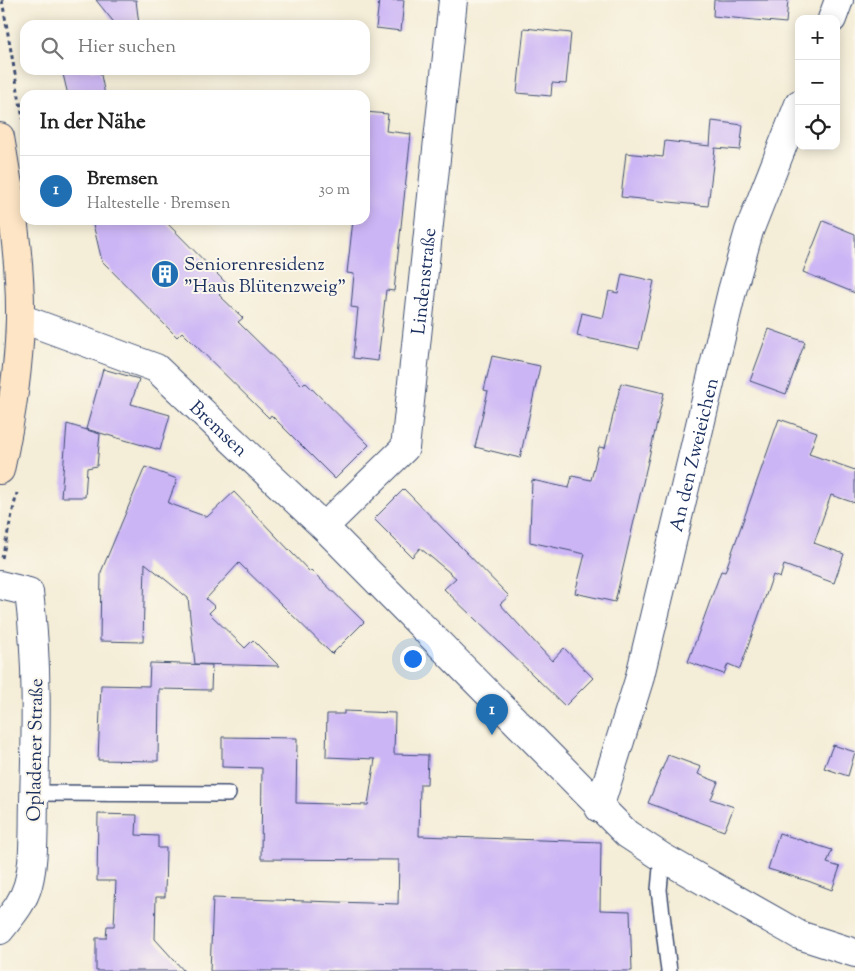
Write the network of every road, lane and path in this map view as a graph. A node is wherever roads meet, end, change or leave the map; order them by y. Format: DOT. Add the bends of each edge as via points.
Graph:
graph roads {
  1 [pos="2,0"];
  2 [pos="453,0"];
  3 [pos="839,0"];
  4 [pos="833,15"];
  5 [pos="799,105"];
  6 [pos="12,131"];
  7 [pos="20,318"];
  8 [pos="0,470"];
  9 [pos="324,528"];
  10 [pos="0,585"];
  11 [pos="34,793"];
  12 [pos="228,794"];
  13 [pos="599,808"];
  14 [pos="662,857"];
  15 [pos="0,930"];
  16 [pos="855,953"];
  17 [pos="669,971"];
  1 -- 6 [label="path"];
  2 -- 9 [label="street, Lindenstraße" via="405,448"];
  3 -- 4 [label="street"];
  5 -- 13 [label="street, An den Zweieichen" via="749,231 732,290 639,680"];
  6 -- 7 [label="main road"];
  7 -- 8 [label="main road" via="13,408"];
  7 -- 9 [label="street, Bremsen" via="156,368"];
  9 -- 13 [label="street, Bremsen"];
  10 -- 11 [label="street, Opladener Straße" via="29,592 35,637"];
  11 -- 12 [label="lane"];
  11 -- 15 [label="street, Opladener Straße" via="28,885 18,909"];
  13 -- 14 [label="street, Bremsen" via="626,834"];
  14 -- 16 [label="street, Bremsen" via="799,935"];
  14 -- 17 [label="lane" via="659,890"];
}
